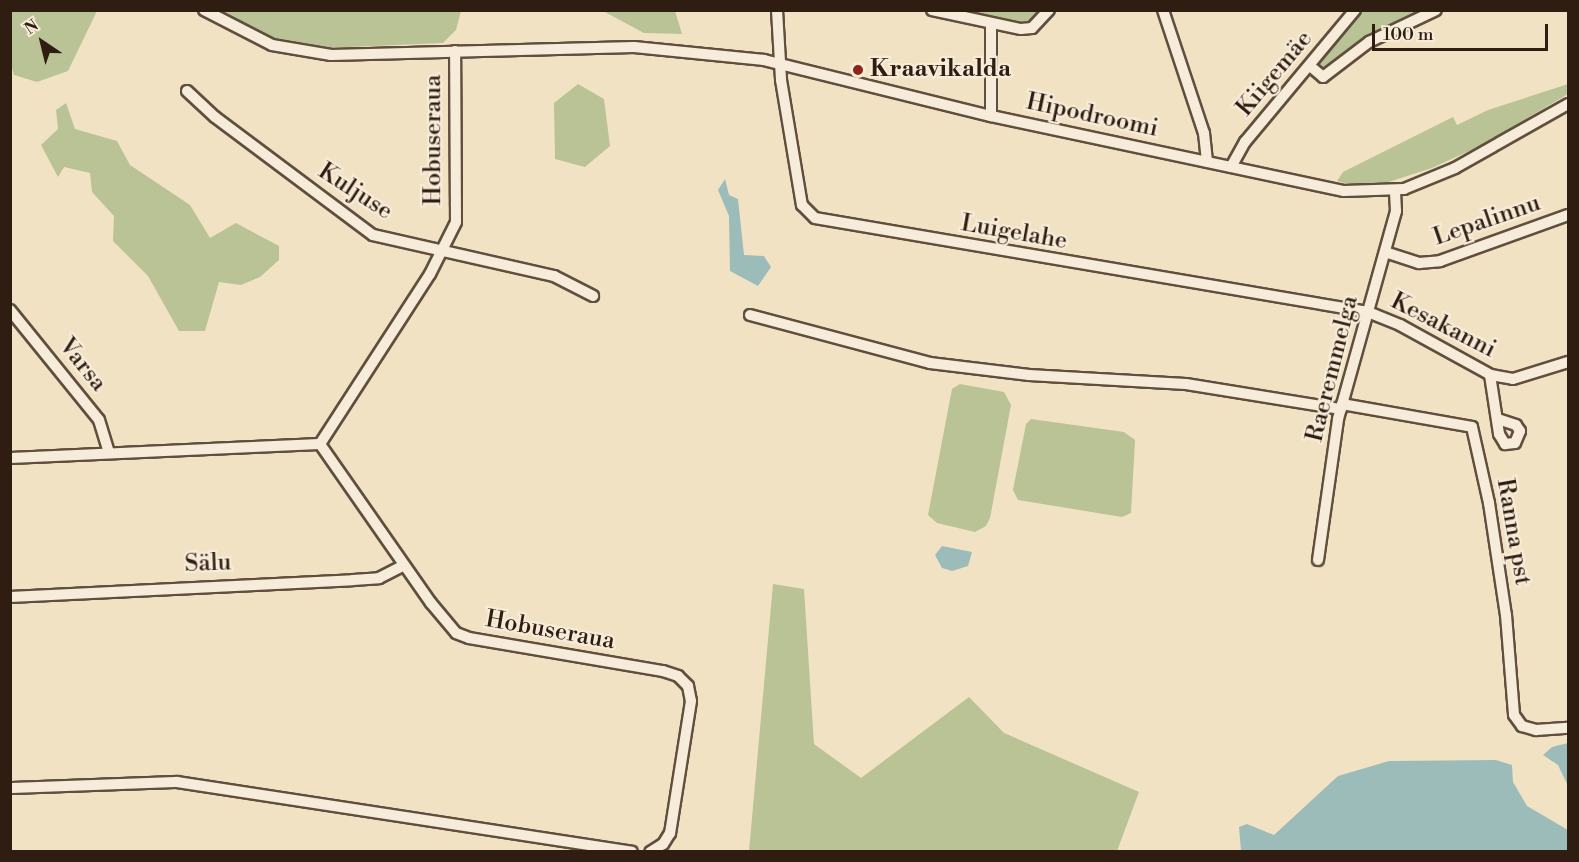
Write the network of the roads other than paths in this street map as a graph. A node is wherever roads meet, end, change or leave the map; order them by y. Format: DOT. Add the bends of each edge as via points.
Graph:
graph roads {
  1 [pos="204,10"];
  2 [pos="777,10"];
  3 [pos="932,10"];
  4 [pos="1049,10"];
  5 [pos="1163,10"];
  6 [pos="1355,10"];
  7 [pos="1436,10"];
  8 [pos="1345,16"];
  9 [pos="991,25"];
  10 [pos="455,51"];
  11 [pos="782,63"];
  12 [pos="1310,66"];
  13 [pos="187,92"];
  14 [pos="1569,104"];
  15 [pos="991,116"];
  16 [pos="1208,162"];
  17 [pos="1231,167"];
  18 [pos="1395,190"];
  19 [pos="1569,215"];
  20 [pos="441,251"];
  21 [pos="1385,252"];
  22 [pos="593,296"];
  23 [pos="10,310"];
  24 [pos="1368,312"];
  25 [pos="750,315"];
  26 [pos="1569,362"];
  27 [pos="1490,375"];
  28 [pos="1342,407"];
  29 [pos="1497,419"];
  30 [pos="320,444"];
  31 [pos="109,452"];
  32 [pos="10,458"];
  33 [pos="1318,560"];
  34 [pos="404,565"];
  35 [pos="10,597"];
  36 [pos="1569,728"];
  37 [pos="10,788"];
  38 [pos="632,852"];
  39 [pos="650,852"];
  1 -- 10 [label="street, Hipodroomi" via="272,45 319,53"];
  2 -- 11 [label="street"];
  3 -- 9 [label="street"];
  4 -- 9 [label="street" via="1032,28"];
  5 -- 16 [label="street" via="1204,133"];
  6 -- 8 [label="street, Kiigemäe"];
  7 -- 12 [label="street" via="1369,42 1323,76"];
  8 -- 12 [label="street, Kiigemäe"];
  9 -- 15 [label="street"];
  10 -- 11 [label="street, Hipodroomi" via="634,47 718,52"];
  10 -- 20 [label="street, Hobuseraua" via="456,222"];
  11 -- 15 [label="street, Hipodroomi"];
  11 -- 24 [label="street, Luigelahe" via="781,80 802,205 815,218"];
  12 -- 17 [label="street, Kiigemäe" via="1245,142"];
  13 -- 20 [label="street, Kuljuse" via="373,235"];
  14 -- 18 [label="street, Hipodroomi" via="1455,168"];
  15 -- 16 [label="street, Hipodroomi"];
  16 -- 17 [label="street, Hipodroomi"];
  17 -- 18 [label="street, Hipodroomi" via="1344,191"];
  18 -- 21 [label="street, Raeremmelga" via="1396,211"];
  19 -- 21 [label="street, Lepalinnu" via="1440,261 1419,263"];
  20 -- 22 [label="street, Kuljuse" via="554,276"];
  20 -- 30 [label="street, Hobuseraua"];
  21 -- 24 [label="street, Raeremmelga"];
  23 -- 31 [label="street, Varsa" via="99,420"];
  24 -- 27 [label="street, Kesakanni" via="1400,325"];
  24 -- 28 [label="street, Raeremmelga"];
  25 -- 28 [label="street" via="930,363 1029,375 1186,384"];
  26 -- 27 [label="street, Kesakanni" via="1513,379"];
  27 -- 29 [label="street"];
  28 -- 33 [label="street, Raeremmelga"];
  28 -- 36 [label="street, Ranna pst" via="1472,427 1489,503 1506,615 1514,715 1522,726 1536,730"];
  30 -- 31 [label="street"];
  30 -- 34 [label="street, Hobuseraua"];
  31 -- 32 [label="street"];
  34 -- 35 [label="street, Sälu" via="379,578"];
  34 -- 39 [label="street, Hobuseraua" via="449,627 469,639 663,671 683,680 691,701 670,833 663,844"];
  37 -- 38 [label="street" via="177,782"];
}
